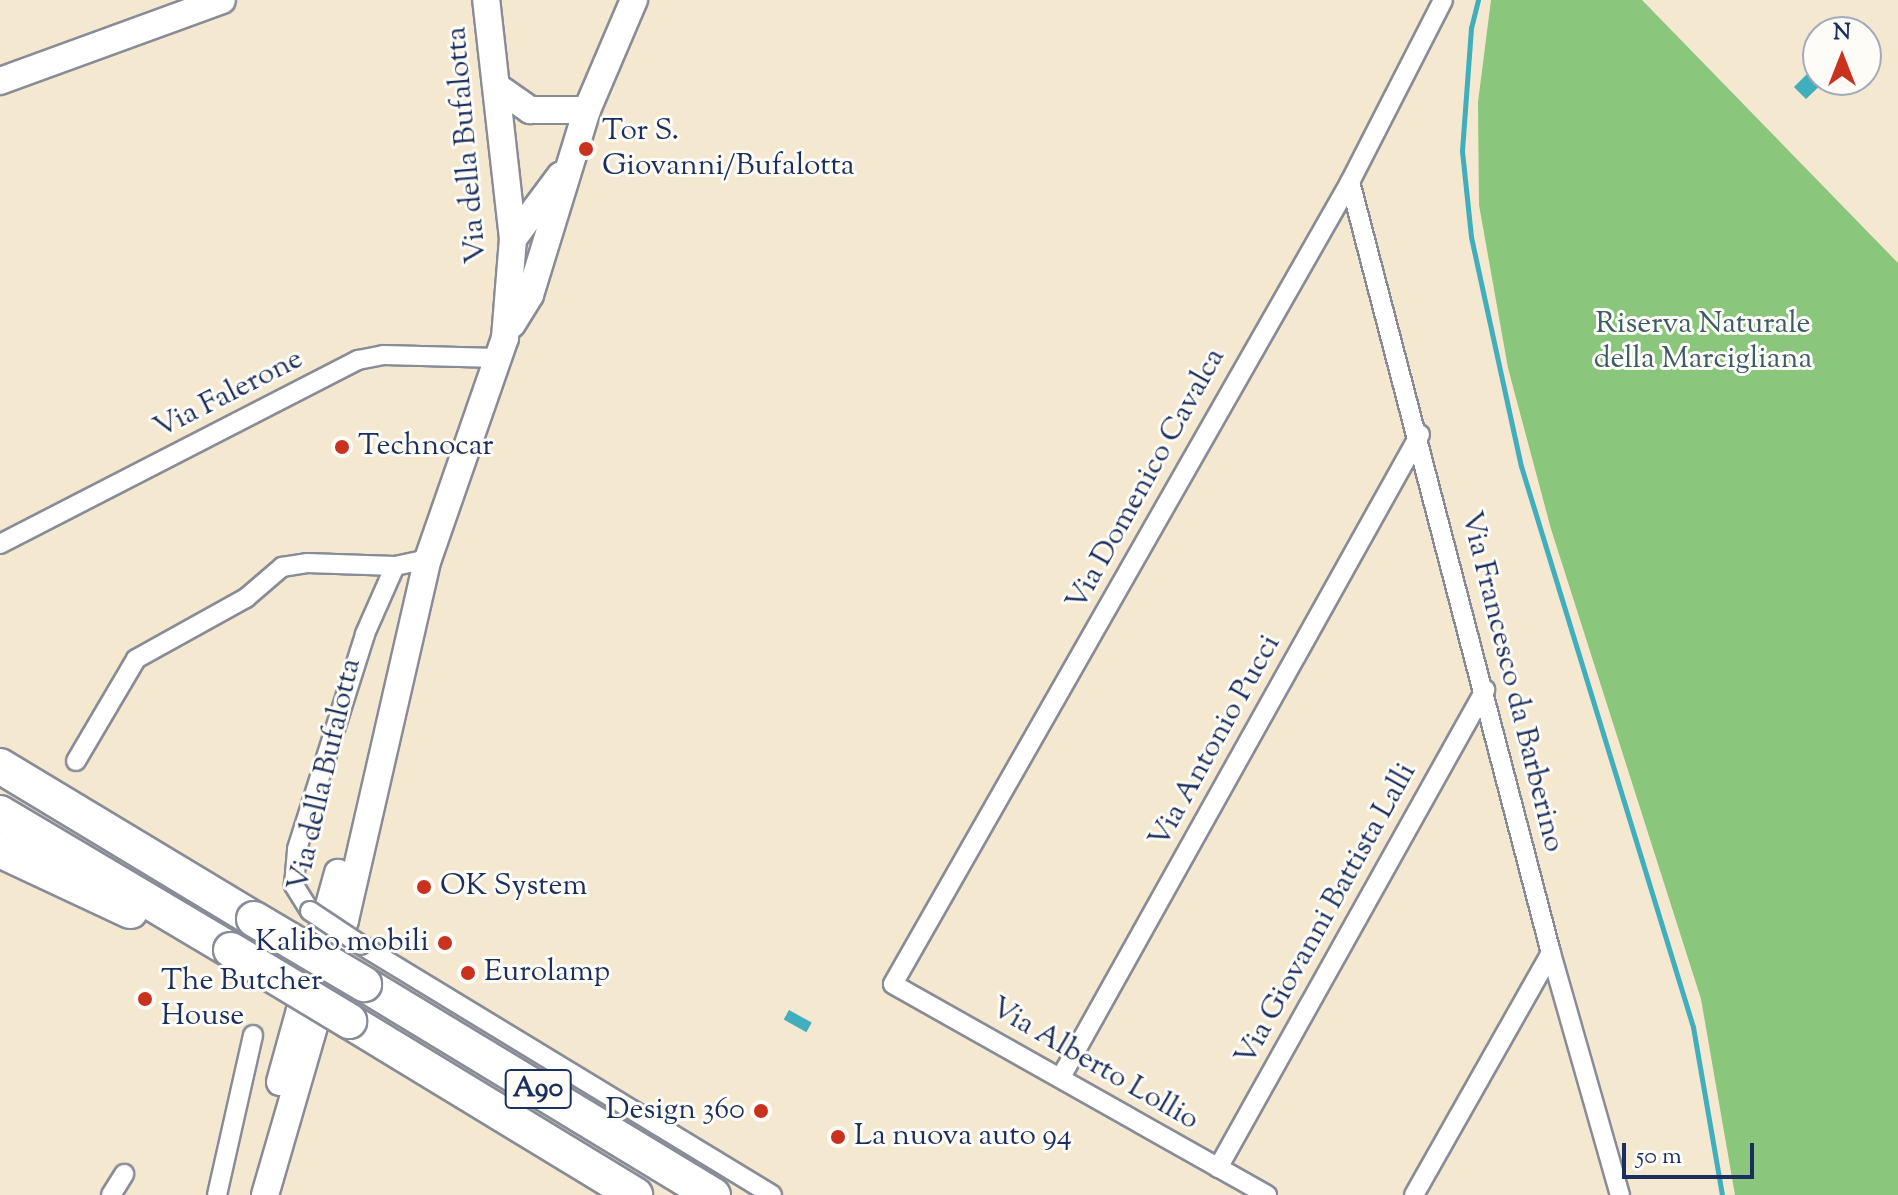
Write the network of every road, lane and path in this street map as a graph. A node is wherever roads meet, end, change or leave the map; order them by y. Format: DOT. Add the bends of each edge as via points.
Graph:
graph roads {
  1 [pos="222,0"];
  2 [pos="486,0"];
  3 [pos="634,0"];
  4 [pos="1443,0"];
  5 [pos="0,81"];
  6 [pos="500,89"];
  7 [pos="587,110"];
  8 [pos="574,153"];
  9 [pos="1350,182"];
  10 [pos="513,239"];
  11 [pos="501,348"];
  12 [pos="1420,434"];
  13 [pos="0,544"];
  14 [pos="428,559"];
  15 [pos="395,566"];
  16 [pos="1485,690"];
  17 [pos="76,761"];
  18 [pos="0,766"];
  19 [pos="0,813"];
  20 [pos="0,850"];
  21 [pos="198,930"];
  22 [pos="1551,953"];
  23 [pos="893,984"];
  24 [pos="253,1035"];
  25 [pos="1061,1077"];
  26 [pos="1218,1168"];
  27 [pos="124,1174"];
  28 [pos="111,1195"];
  29 [pos="217,1195"];
  30 [pos="253,1195"];
  31 [pos="265,1195"];
  32 [pos="635,1195"];
  33 [pos="713,1195"];
  34 [pos="772,1195"];
  35 [pos="1267,1195"];
  36 [pos="1414,1195"];
  37 [pos="1620,1195"];
  1 -- 5 [label="street"];
  2 -- 6 [label="street, Via della Bufalotta"];
  3 -- 7 [label="street"];
  4 -- 9 [label="street, Via Domenico Cavalca"];
  6 -- 7 [label="street" via="530,110"];
  6 -- 10 [label="street, Via della Bufalotta"];
  7 -- 8 [label="street"];
  8 -- 10 [label="street"];
  8 -- 11 [label="street" via="530,295"];
  9 -- 12 [label="street, Via Francesco da Barberino"];
  9 -- 23 [label="street, Via Domenico Cavalca"];
  10 -- 11 [label="street, Via della Bufalotta"];
  11 -- 13 [label="street, Via Falerone" via="358,360"];
  11 -- 14 [label="street, Via della Bufalotta"];
  12 -- 16 [label="street, Via Francesco da Barberino"];
  12 -- 25 [label="street, Via Antonio Pucci"];
  14 -- 15 [label="street"];
  14 -- 30 [label="street, Via della Bufalotta" via="384,661 367,759"];
  14 -- 31 [label="street, Via della Bufalotta" via="345,920"];
  15 -- 17 [label="street" via="282,567 246,598 136,659"];
  15 -- 34 [label="street, bridge" via="365,634 297,849 294,885 310,911 361,945"];
  16 -- 22 [label="street, Via Francesco da Barberino"];
  16 -- 26 [label="street, Via Giovanni Battista Lalli"];
  18 -- 33 [label="highway, A90, bridge"];
  19 -- 21 [label="highway, A90"];
  20 -- 21 [label="highway" via="153,920"];
  21 -- 32 [label="highway, A90, bridge"];
  22 -- 36 [label="street"];
  22 -- 37 [label="street, Via Francesco da Barberino"];
  23 -- 25 [label="street, Via Alberto Lollio"];
  24 -- 29 [label="street"];
  25 -- 26 [label="street, Via Alberto Lollio"];
  26 -- 35 [label="street, Via Alberto Lollio"];
  27 -- 28 [label="street"];
}
